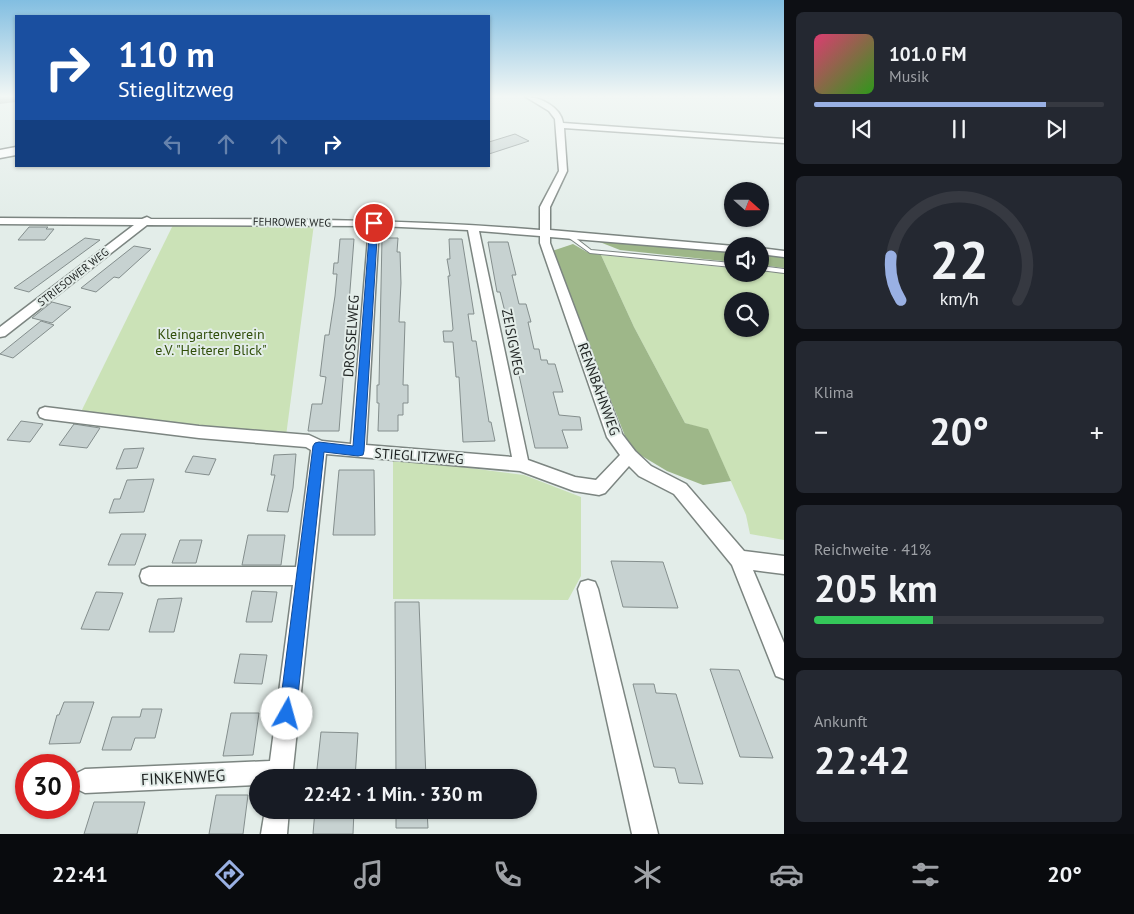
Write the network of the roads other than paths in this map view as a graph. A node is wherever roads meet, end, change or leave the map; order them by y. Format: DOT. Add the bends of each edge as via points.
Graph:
graph roads {
  1 [pos="561,136"];
  2 [pos="713,136"];
  3 [pos="784,141"];
  4 [pos="15,151"];
  5 [pos="0,154"];
  6 [pos="147,220"];
  7 [pos="0,221"];
  8 [pos="374,223"];
  9 [pos="473,227"];
  10 [pos="545,232"];
  11 [pos="567,234"];
  12 [pos="724,248"];
  13 [pos="769,252"];
  14 [pos="784,254"];
  15 [pos="724,264"];
  16 [pos="769,269"];
  17 [pos="784,271"];
  18 [pos="0,333"];
  19 [pos="45,413"];
  20 [pos="319,446"];
  21 [pos="358,451"];
  22 [pos="629,456"];
  23 [pos="520,464"];
  24 [pos="739,559"];
  25 [pos="784,565"];
  26 [pos="149,576"];
  27 [pos="303,576"];
  28 [pos="588,589"];
  29 [pos="784,668"];
  30 [pos="281,769"];
  31 [pos="249,776"];
  32 [pos="85,781"];
  33 [pos="276,819"];
  34 [pos="274,834"];
  35 [pos="645,834"];
  1 -- 10 [label="street, RENNBAHNWEG" via="563,171 545,207"];
  2 -- 3 [label="street"];
  4 -- 5 [label="main road"];
  6 -- 7 [label="street, FEHROWER WEG"];
  6 -- 8 [label="street, FEHROWER WEG"];
  6 -- 18 [label="street, STRIESOWER WEG"];
  8 -- 9 [label="street, FEHROWER WEG"];
  8 -- 21 [label="street, DROSSELWEG"];
  9 -- 10 [label="street, FEHROWER WEG"];
  9 -- 23 [label="street, ZEISIGWEG"];
  10 -- 11 [label="street, FEHROWER WEG"];
  10 -- 22 [label="street, RENNBAHNWEG" via="546,243 615,437"];
  11 -- 12 [label="street, FEHROWER WEG"];
  11 -- 15 [label="lane" via="590,251"];
  13 -- 14 [label="street"];
  16 -- 17 [label="lane"];
  19 -- 20 [label="street, STIEGLITZWEG" via="199,432 309,440"];
  20 -- 21 [label="street, STIEGLITZWEG"];
  20 -- 27 [label="street, FINKENWEG"];
  21 -- 23 [label="street, STIEGLITZWEG"];
  22 -- 23 [label="street, STIEGLITZWEG" via="599,488 574,484"];
  22 -- 24 [label="street, RENNBAHNWEG" via="645,471 680,489"];
  24 -- 25 [label="street"];
  24 -- 29 [label="street, RENNBAHNWEG"];
  26 -- 27 [label="street"];
  27 -- 30 [label="street, FINKENWEG"];
  28 -- 35 [label="street"];
  31 -- 32 [label="street, FINKENWEG"];
  33 -- 34 [label="street"];
}
